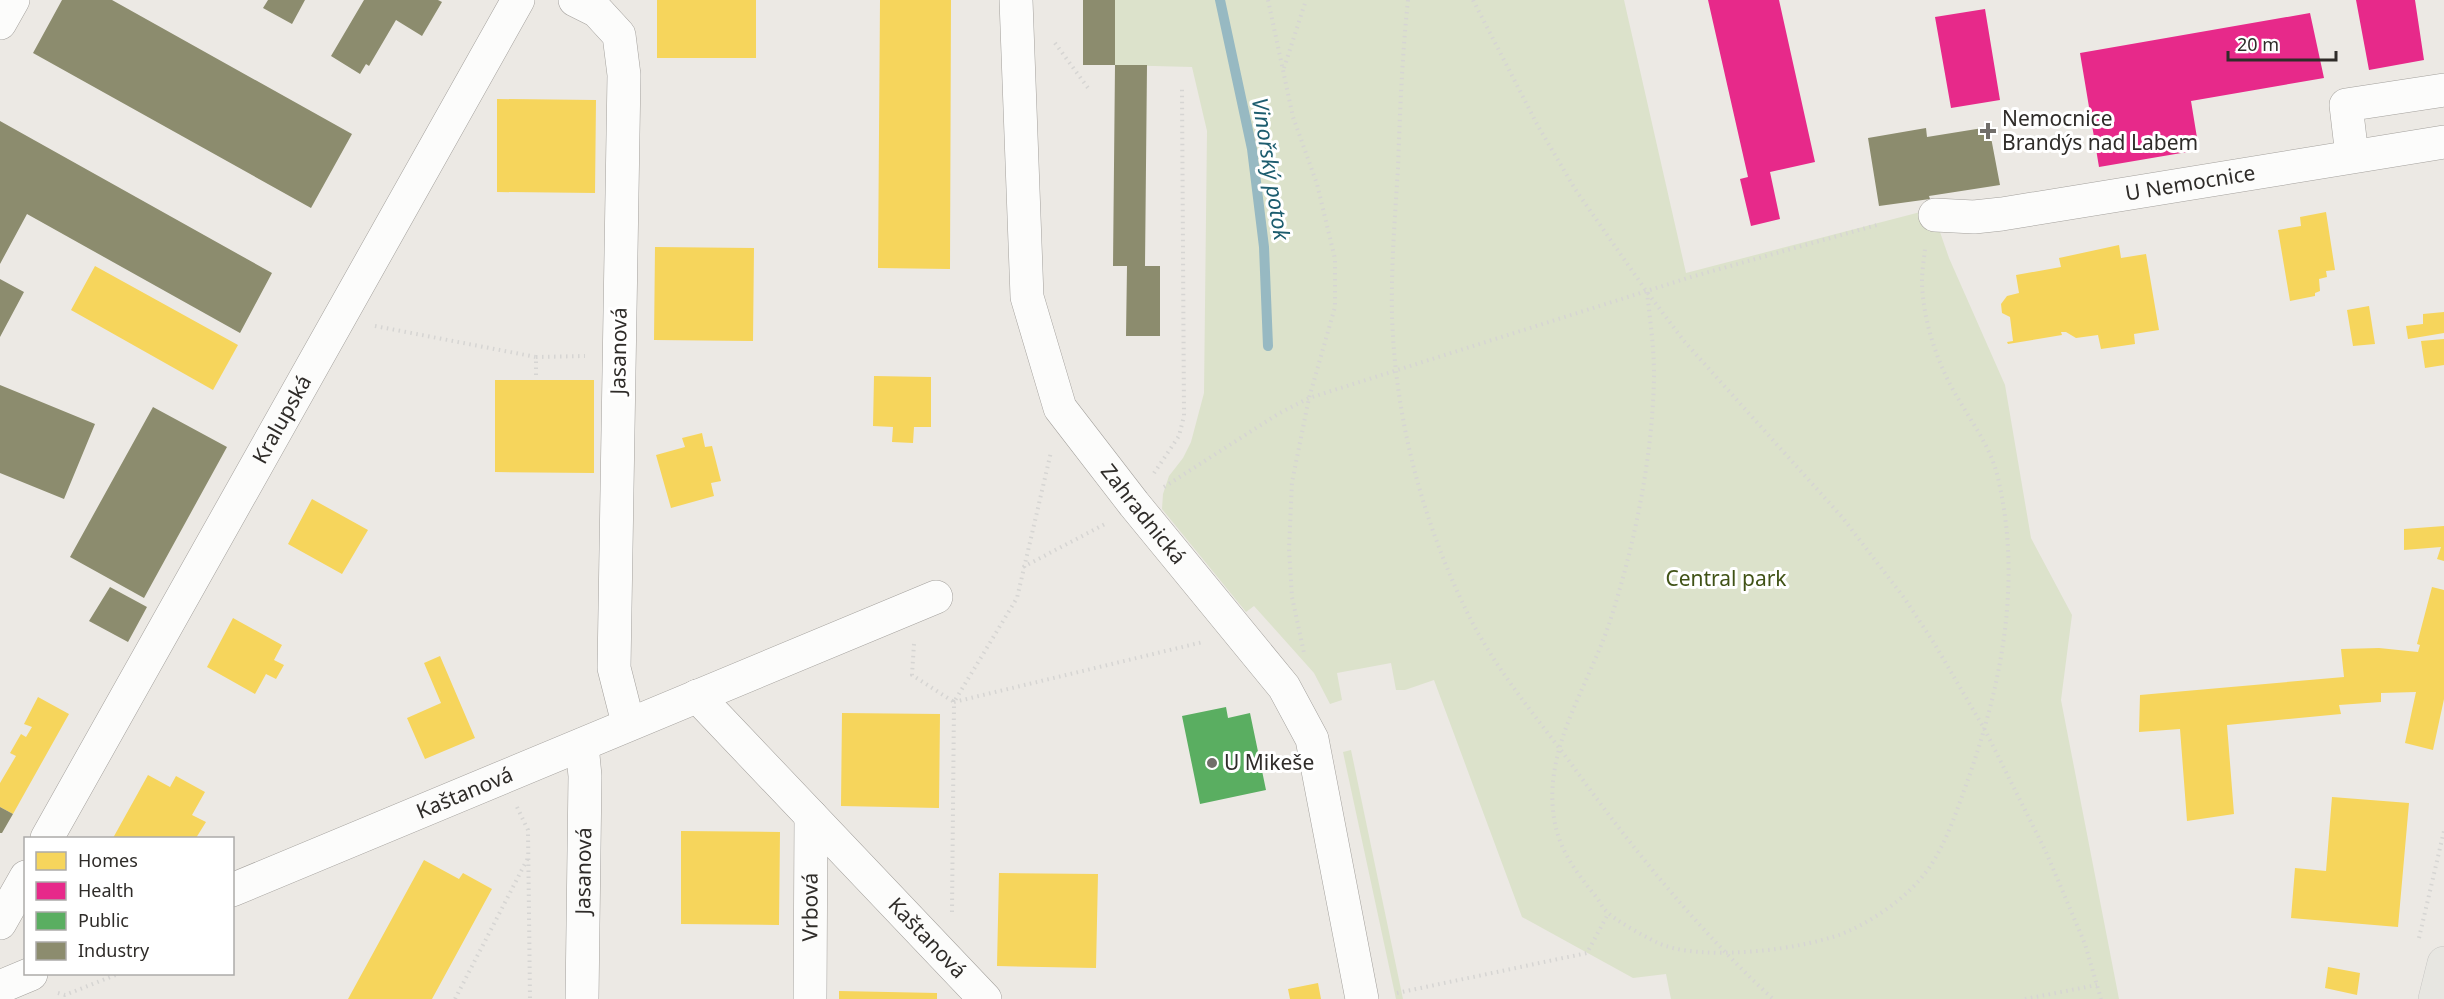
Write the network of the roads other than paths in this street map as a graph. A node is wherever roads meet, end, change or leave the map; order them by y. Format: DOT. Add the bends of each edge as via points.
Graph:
graph roads {
  1 [pos="13,0"];
  2 [pos="518,0"];
  3 [pos="575,0"];
  4 [pos="1016,0"];
  5 [pos="0,23"];
  6 [pos="2444,90"];
  7 [pos="2444,142"];
  8 [pos="2352,156"];
  9 [pos="1931,227"];
  10 [pos="926,601"];
  11 [pos="697,696"];
  12 [pos="628,723"];
  13 [pos="582,745"];
  14 [pos="811,816"];
  15 [pos="48,837"];
  16 [pos="24,881"];
  17 [pos="234,889"];
  18 [pos="0,923"];
  19 [pos="2444,963"];
  20 [pos="43,983"];
  21 [pos="0,987"];
  22 [pos="1375,997"];
  23 [pos="582,999"];
  24 [pos="810,999"];
  25 [pos="985,999"];
  26 [pos="2435,999"];
  1 -- 5 [label="street"];
  2 -- 15 [label="street, Kralupská"];
  3 -- 12 [label="street, Jasanová" via="597,11 619,35 624,75 614,668"];
  4 -- 22 [label="street, Zahradnická" via="1027,297 1060,408 1284,687 1312,739"];
  6 -- 8 [label="street" via="2346,105"];
  7 -- 8 [label="street, U Nemocnice"];
  8 -- 9 [label="street, U Nemocnice"];
  10 -- 11 [label="street, Kaštanová"];
  11 -- 12 [label="street, Kaštanová"];
  11 -- 14 [label="street, Kaštanová"];
  12 -- 13 [label="street, Kaštanová"];
  13 -- 17 [label="street, Kaštanová"];
  13 -- 23 [label="street, Jasanová"];
  14 -- 24 [label="street, Vrbová"];
  14 -- 25 [label="street, Kaštanová"];
  16 -- 18 [label="street"];
  19 -- 26 [label="main road"];
  20 -- 21 [label="street"];
}
